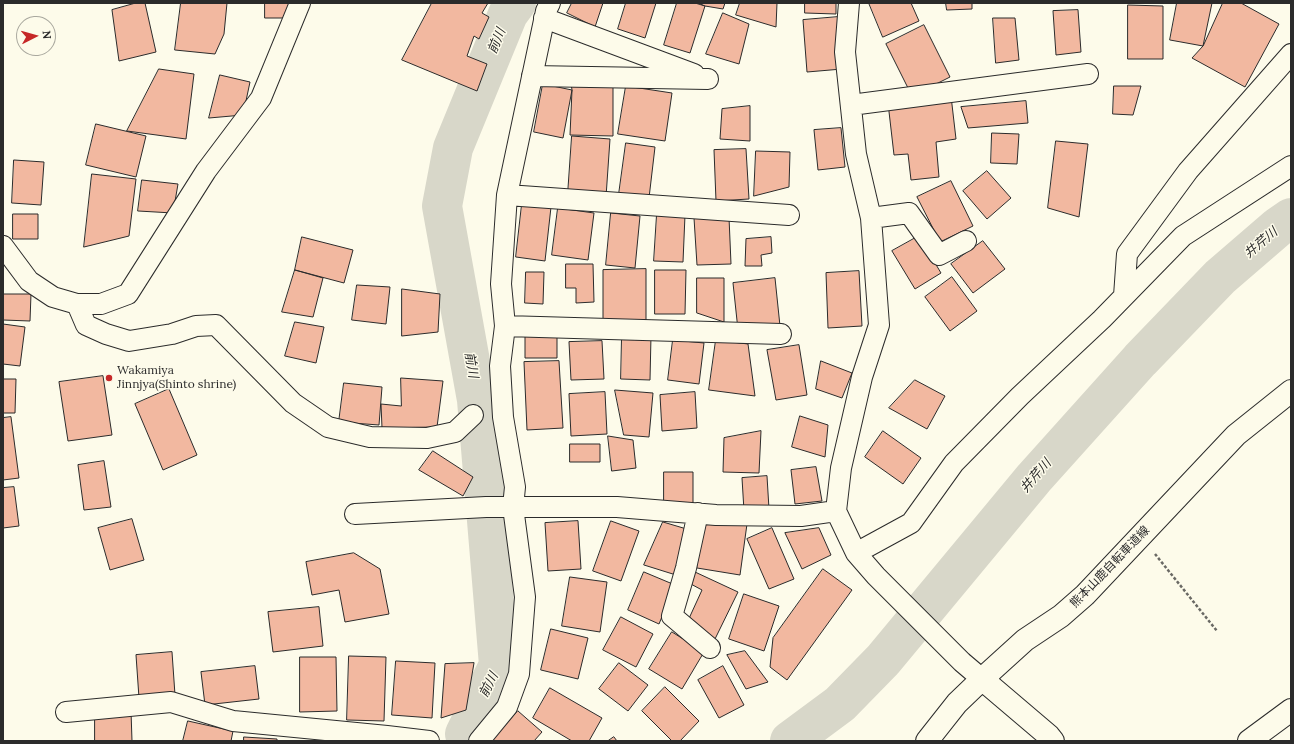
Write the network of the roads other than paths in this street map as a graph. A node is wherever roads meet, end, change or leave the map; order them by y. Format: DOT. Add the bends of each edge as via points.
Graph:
graph roads {
  1 [pos="300,3"];
  2 [pos="849,3"];
  3 [pos="547,11"];
  4 [pos="1291,54"];
  5 [pos="1088,74"];
  6 [pos="532,76"];
  7 [pos="851,105"];
  8 [pos="1291,166"];
  9 [pos="507,195"];
  10 [pos="789,214"];
  11 [pos="871,218"];
  12 [pos="966,241"];
  13 [pos="3,246"];
  14 [pos="1124,296"];
  15 [pos="77,304"];
  16 [pos="505,326"];
  17 [pos="781,334"];
  18 [pos="1291,391"];
  19 [pos="473,415"];
  20 [pos="513,507"];
  21 [pos="836,511"];
  22 [pos="698,513"];
  23 [pos="355,514"];
  24 [pos="856,553"];
  25 [pos="710,648"];
  26 [pos="982,679"];
  27 [pos="1291,710"];
  28 [pos="66,712"];
  29 [pos="429,741"];
  30 [pos="479,741"];
  31 [pos="927,741"];
  32 [pos="1053,741"];
  33 [pos="1249,741"];
  1 -- 15 [label="street" via="261,98 206,171 128,294 101,304"];
  2 -- 7 [label="street" via="845,52"];
  3 -- 6 [label="street"];
  3 -- 6 [label="street" via="708,79"];
  4 -- 14 [label="street" via="1188,171 1127,254"];
  5 -- 7 [label="street"];
  6 -- 9 [label="street"];
  7 -- 11 [label="street" via="856,154"];
  8 -- 14 [label="street" via="1183,236"];
  9 -- 10 [label="street"];
  9 -- 16 [label="street" via="501,284"];
  11 -- 12 [label="street" via="909,213 939,255"];
  11 -- 21 [label="street" via="879,325 862,378 841,468"];
  13 -- 15 [label="street" via="29,281 53,297"];
  14 -- 24 [label="street" via="954,463 911,523"];
  15 -- 19 [label="street" via="86,325 129,341 172,334 196,326 216,325 293,403 328,427 370,437 427,438 455,432"];
  16 -- 17 [label="street"];
  16 -- 20 [label="street" via="500,366 503,417 515,487"];
  18 -- 26 [label="main road, 熊本山鹿自転車道線" via="1236,435 1085,595 1061,616 1025,640"];
  20 -- 22 [label="street" via="617,507"];
  20 -- 23 [label="street"];
  20 -- 30 [label="street" via="525,597 519,674 507,707"];
  21 -- 22 [label="street" via="801,516"];
  21 -- 24 [label="street"];
  22 -- 25 [label="street" via="672,616"];
  24 -- 26 [label="street" via="876,576"];
  26 -- 31 [label="main road, 熊本山鹿自転車道線" via="957,703"];
  26 -- 32 [label="main road"];
  27 -- 33 [label="main road"];
  28 -- 29 [label="street" via="171,702 233,721"];
}
